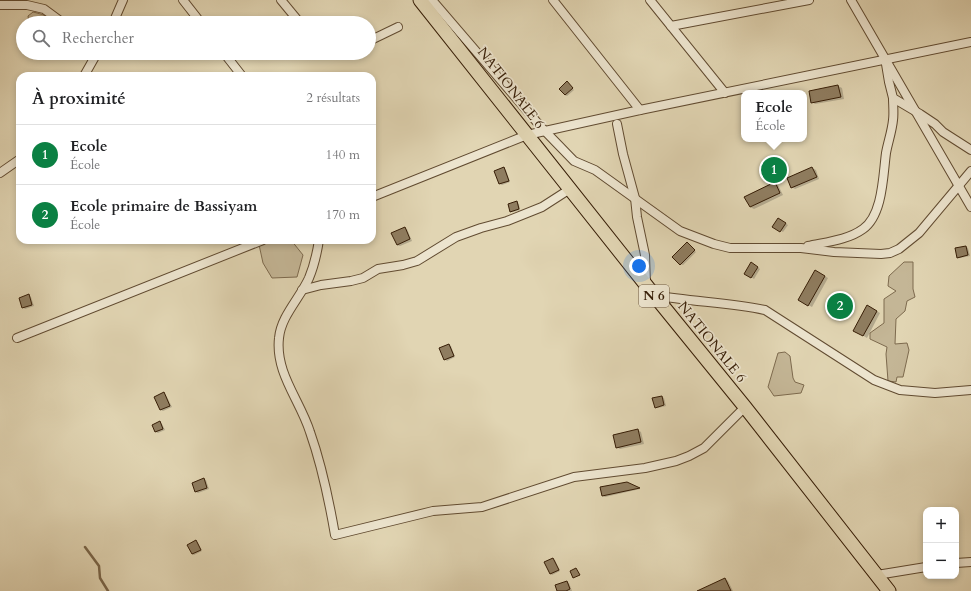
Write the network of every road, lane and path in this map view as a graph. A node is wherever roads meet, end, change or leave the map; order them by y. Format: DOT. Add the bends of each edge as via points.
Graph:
graph roads {
  1 [pos="7,0"];
  2 [pos="123,0"];
  3 [pos="183,0"];
  4 [pos="281,0"];
  5 [pos="553,0"];
  6 [pos="650,0"];
  7 [pos="809,0"];
  8 [pos="851,0"];
  9 [pos="430,1"];
  10 [pos="0,4"];
  11 [pos="54,16"];
  12 [pos="117,16"];
  13 [pos="196,16"];
  14 [pos="294,16"];
  15 [pos="671,26"];
  16 [pos="398,27"];
  17 [pos="376,38"];
  18 [pos="971,42"];
  19 [pos="93,60"];
  20 [pos="229,60"];
  21 [pos="886,60"];
  22 [pos="86,72"];
  23 [pos="239,72"];
  24 [pos="725,92"];
  25 [pos="893,98"];
  26 [pos="640,110"];
  27 [pos="915,111"];
  28 [pos="617,124"];
  29 [pos="544,131"];
  30 [pos="527,135"];
  31 [pos="971,150"];
  32 [pos="16,162"];
  33 [pos="971,171"];
  34 [pos="0,173"];
  35 [pos="958,185"];
  36 [pos="570,189"];
  37 [pos="376,195"];
  38 [pos="635,198"];
  39 [pos="971,207"];
  40 [pos="253,244"];
  41 [pos="318,244"];
  42 [pos="801,248"];
  43 [pos="646,285"];
  44 [pos="302,290"];
  45 [pos="654,295"];
  46 [pos="17,338"];
  47 [pos="971,390"];
  48 [pos="745,408"];
  49 [pos="971,562"];
  50 [pos="959,563"];
  51 [pos="923,567"];
  52 [pos="877,574"];
  53 [pos="889,591"];
  1 -- 10 [label="street"];
  2 -- 12 [label="street"];
  3 -- 13 [label="street"];
  4 -- 14 [label="street"];
  5 -- 26 [label="street"];
  6 -- 15 [label="street"];
  7 -- 15 [label="street"];
  8 -- 21 [label="street"];
  9 -- 29 [label="street"];
  9 -- 30 [label="main road, NATIONALE 6 / N 6"];
  10 -- 11 [label="street" via="27,5 44,9"];
  15 -- 24 [label="street"];
  16 -- 17 [label="street"];
  18 -- 21 [label="street"];
  19 -- 22 [label="street"];
  20 -- 23 [label="street"];
  21 -- 24 [label="street"];
  21 -- 25 [label="street"];
  21 -- 27 [label="street"];
  24 -- 26 [label="street"];
  25 -- 27 [label="street"];
  25 -- 42 [label="street" via="893,121 882,184 871,222 863,230 845,238"];
  26 -- 29 [label="street"];
  27 -- 31 [label="street"];
  27 -- 35 [label="street"];
  28 -- 38 [label="street"];
  29 -- 30 [label="street"];
  29 -- 38 [label="street" via="574,161 595,170"];
  30 -- 36 [label="main road, NATIONALE 6 / N 6"];
  30 -- 37 [label="street"];
  32 -- 34 [label="street"];
  33 -- 35 [label="street"];
  35 -- 39 [label="street"];
  35 -- 42 [label="street" via="919,233 899,250 881,254"];
  36 -- 43 [label="main road, NATIONALE 6 / N 6"];
  36 -- 44 [label="street" via="542,207 456,238 417,261 378,269 363,278 320,284"];
  38 -- 42 [label="street" via="680,231 714,244 730,248"];
  38 -- 43 [label="street" via="645,255"];
  40 -- 46 [label="street"];
  41 -- 44 [label="street" via="313,268"];
  43 -- 45 [label="main road, NATIONALE 6 / N 6"];
  44 -- 48 [label="street" via="283,324 279,337 282,367 311,433 326,484 335,535 414,515 454,508 482,507 574,477 645,468 676,461 704,448"];
  45 -- 47 [label="street" via="765,310 874,380 900,390 935,393"];
  45 -- 48 [label="main road, NATIONALE 6 / N 6"];
  48 -- 52 [label="main road, NATIONALE 6 / N 6"];
  49 -- 50 [label="street"];
  51 -- 52 [label="street"];
  52 -- 53 [label="main road, NATIONALE 6 / N 6"];
}
